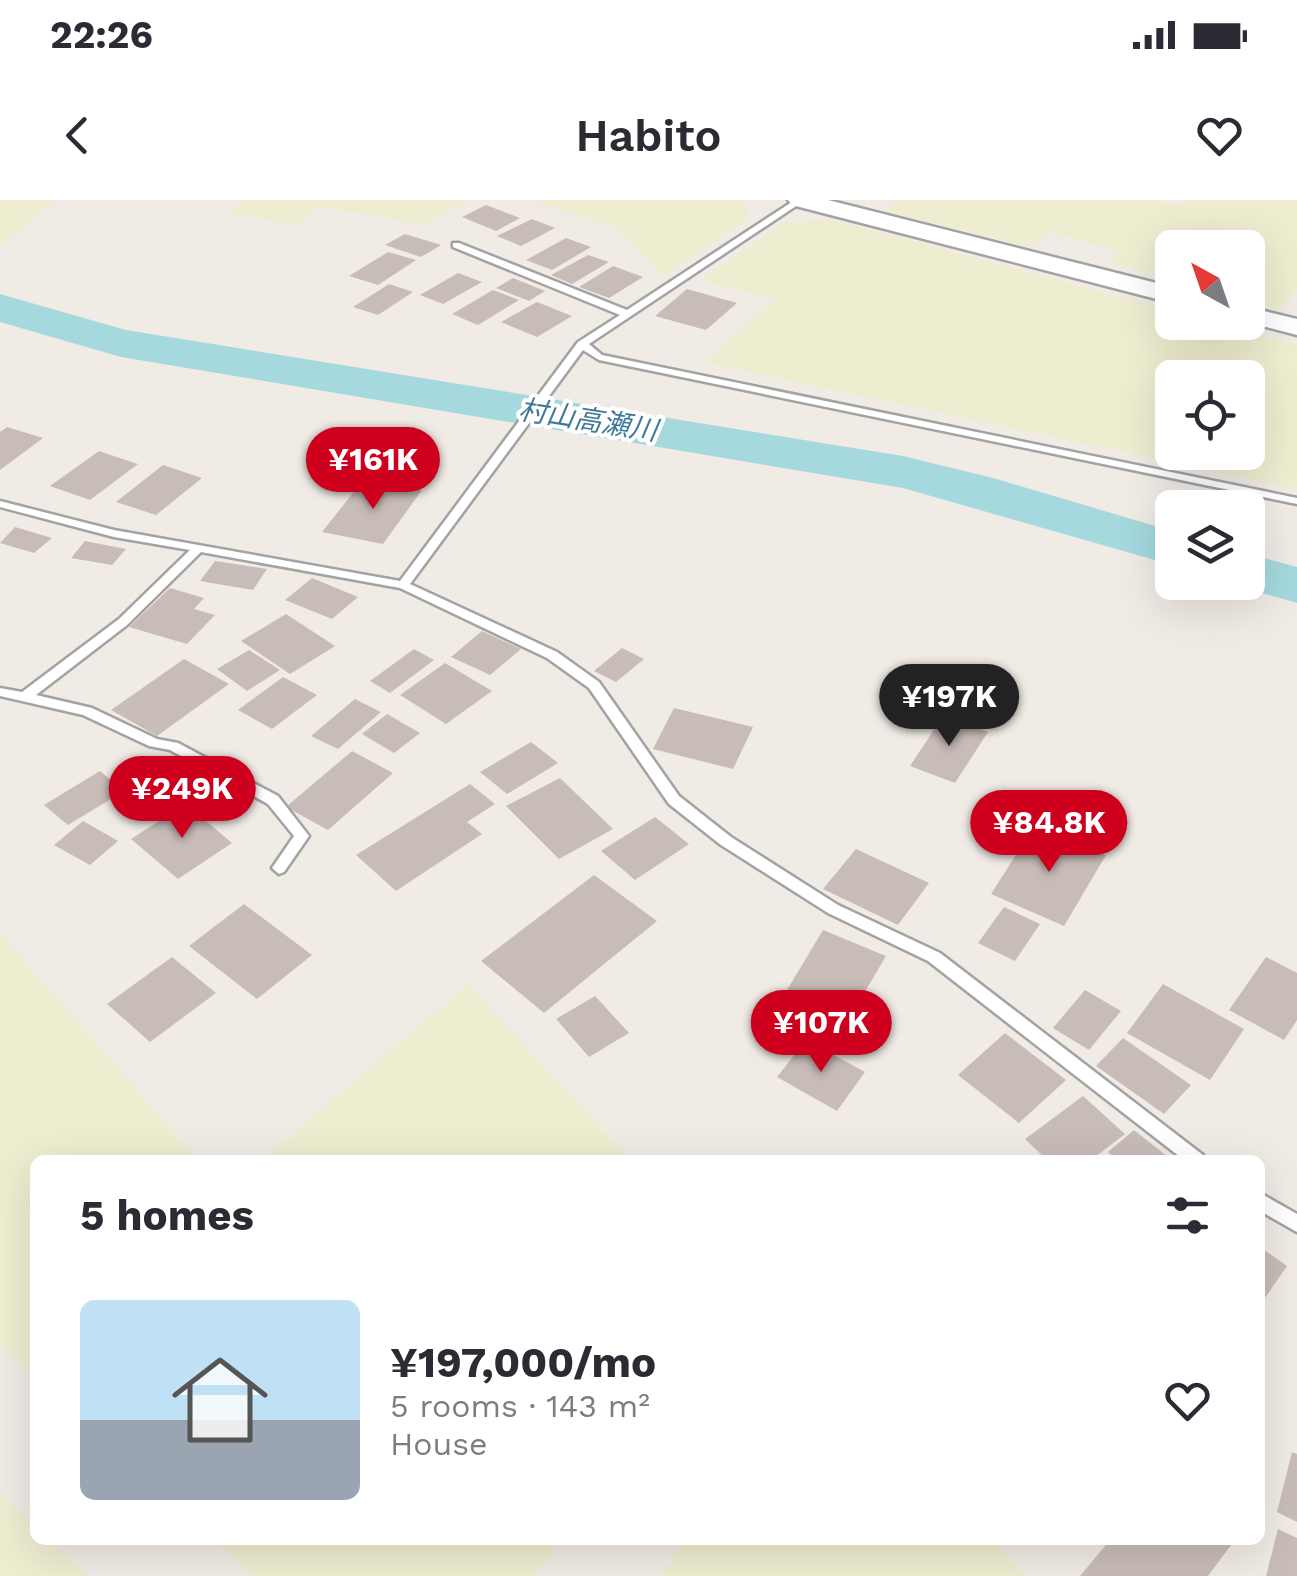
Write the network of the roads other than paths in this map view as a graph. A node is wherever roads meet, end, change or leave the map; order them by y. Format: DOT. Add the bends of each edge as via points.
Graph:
graph roads {
  1 [pos="800,200"];
  2 [pos="456,245"];
  3 [pos="1155,292"];
  4 [pos="627,314"];
  5 [pos="1265,319"];
  6 [pos="1297,327"];
  7 [pos="579,348"];
  8 [pos="1297,501"];
  9 [pos="0,504"];
  10 [pos="199,548"];
  11 [pos="404,585"];
  12 [pos="0,692"];
  13 [pos="26,696"];
  14 [pos="279,868"];
  15 [pos="1191,1155"];
  16 [pos="1265,1204"];
  17 [pos="1297,1224"];
  1 -- 3 [label="street"];
  1 -- 4 [label="lane"];
  2 -- 4 [label="lane"];
  4 -- 7 [label="lane"];
  5 -- 6 [label="street"];
  7 -- 8 [label="lane"];
  7 -- 11 [label="lane"];
  9 -- 10 [label="lane"];
  10 -- 11 [label="lane"];
  10 -- 13 [label="lane" via="124,622"];
  11 -- 15 [label="lane" via="494,624 580,675 674,800 726,841 833,908 934,957"];
  12 -- 13 [label="lane"];
  13 -- 14 [label="lane" via="87,711 173,746 273,800 302,836"];
  16 -- 17 [label="lane"];
}
